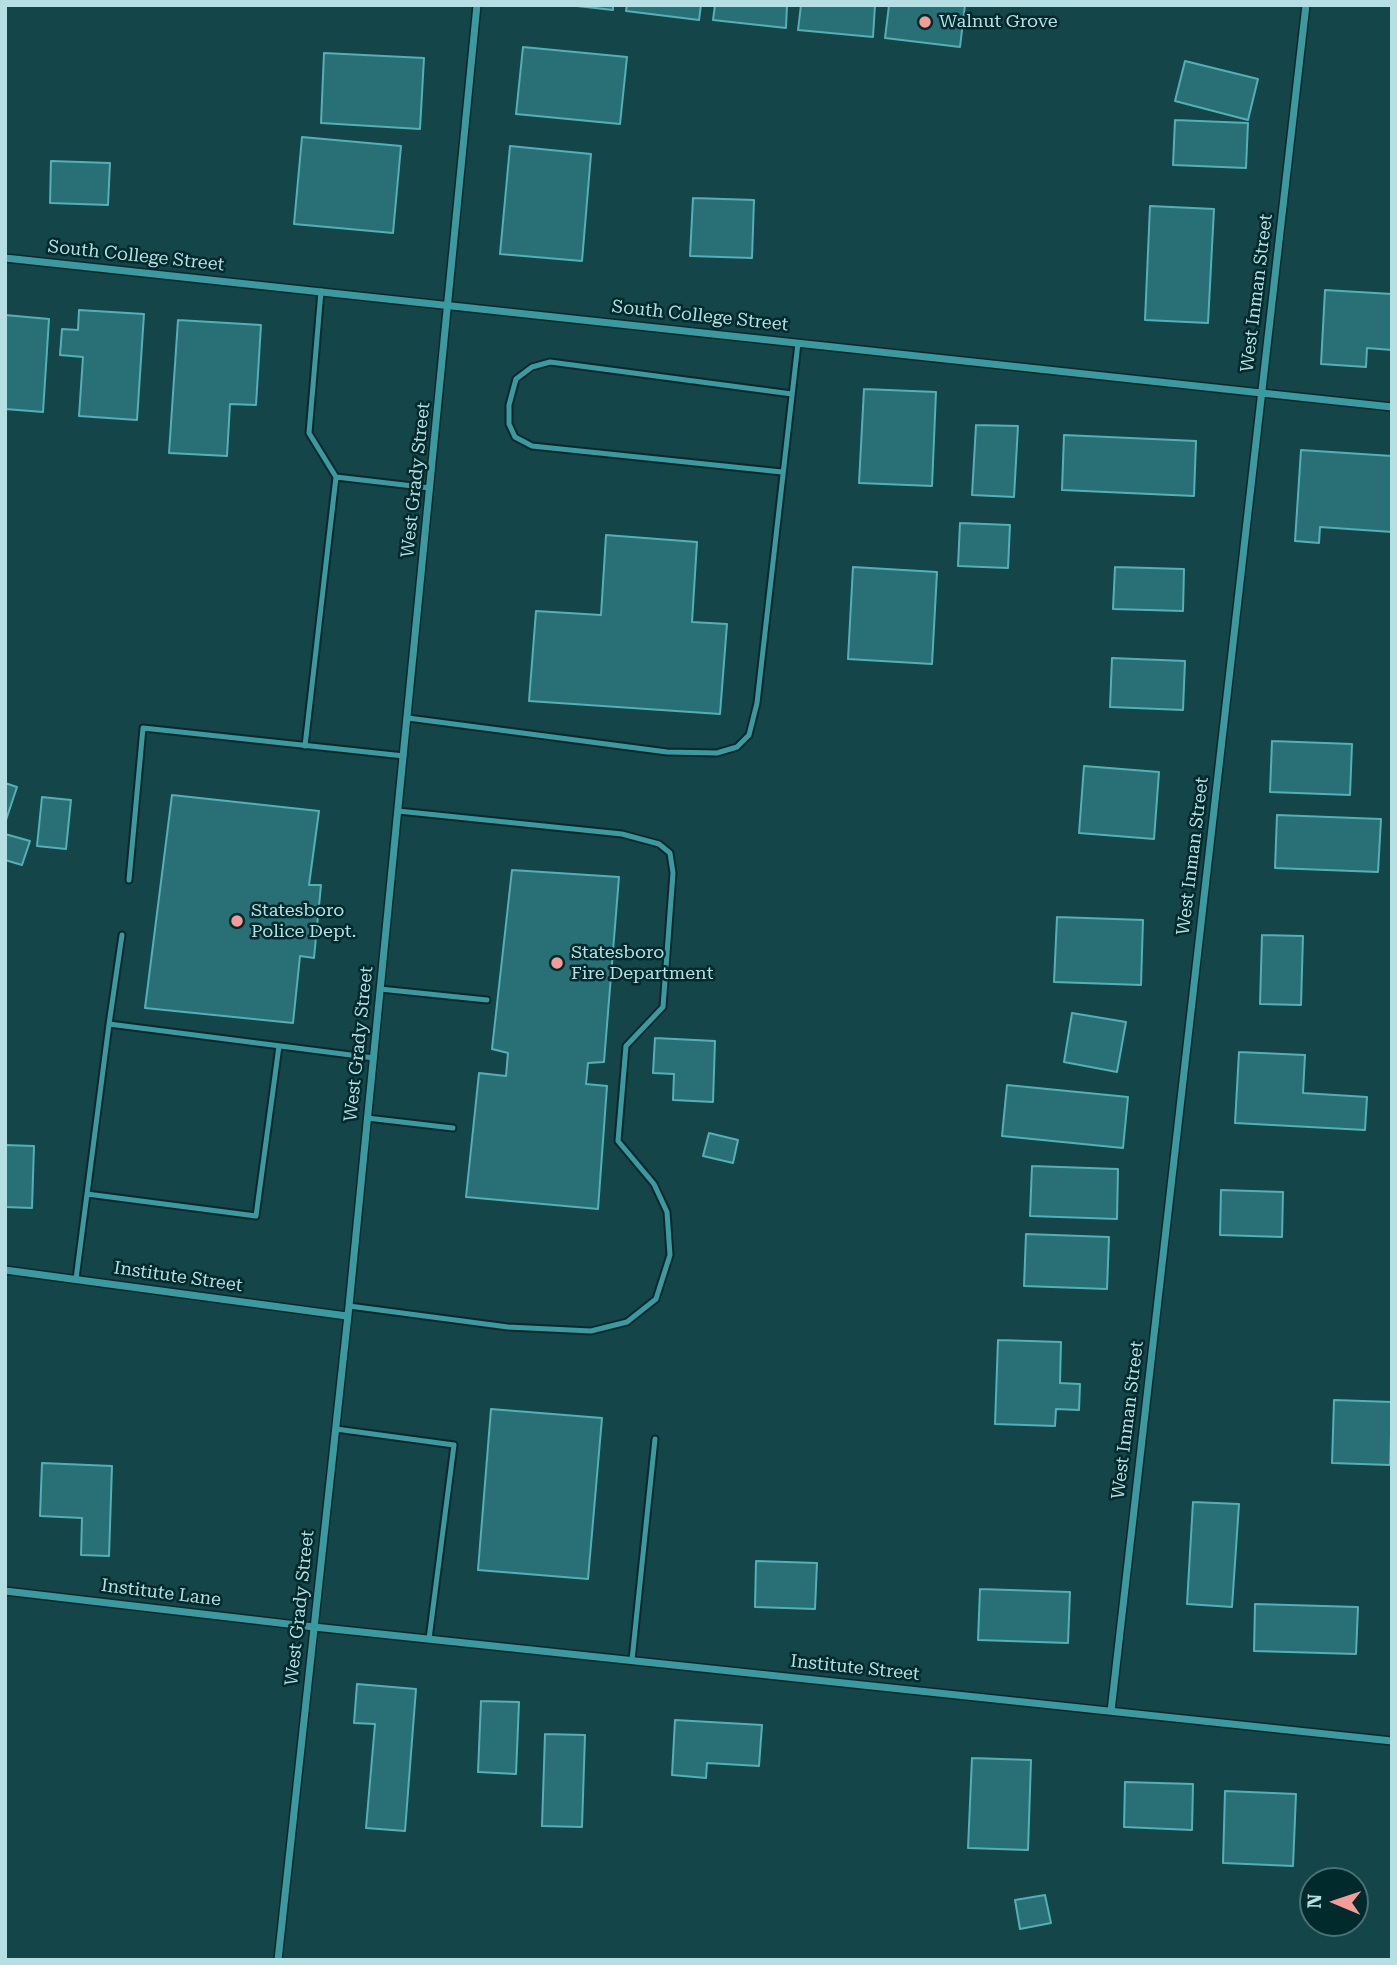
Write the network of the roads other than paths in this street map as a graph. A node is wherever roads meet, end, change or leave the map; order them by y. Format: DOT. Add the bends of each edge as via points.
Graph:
graph roads {
  1 [pos="477,5"];
  2 [pos="1306,5"];
  3 [pos="5,258"];
  4 [pos="321,291"];
  5 [pos="450,304"];
  6 [pos="798,343"];
  7 [pos="792,394"];
  8 [pos="1262,395"];
  9 [pos="1392,407"];
  10 [pos="782,472"];
  11 [pos="336,477"];
  12 [pos="431,488"];
  13 [pos="408,718"];
  14 [pos="305,746"];
  15 [pos="404,756"];
  16 [pos="398,811"];
  17 [pos="129,880"];
  18 [pos="122,935"];
  19 [pos="380,989"];
  20 [pos="487,1000"];
  21 [pos="109,1024"];
  22 [pos="279,1046"];
  23 [pos="374,1058"];
  24 [pos="367,1118"];
  25 [pos="453,1128"];
  26 [pos="87,1194"];
  27 [pos="5,1270"];
  28 [pos="76,1279"];
  29 [pos="349,1306"];
  30 [pos="347,1315"];
  31 [pos="336,1429"];
  32 [pos="655,1439"];
  33 [pos="5,1591"];
  34 [pos="314,1627"];
  35 [pos="429,1639"];
  36 [pos="632,1660"];
  37 [pos="1111,1711"];
  38 [pos="1392,1741"];
  39 [pos="278,1960"];
  1 -- 5 [label="street, West Grady Street"];
  2 -- 8 [label="street, West Inman Street"];
  3 -- 4 [label="street, South College Street"];
  4 -- 5 [label="street, South College Street"];
  4 -- 11 [label="lane" via="309,433"];
  5 -- 6 [label="street, South College Street"];
  5 -- 12 [label="street, West Grady Street"];
  6 -- 7 [label="lane"];
  6 -- 8 [label="street, South College Street"];
  7 -- 10 [label="lane"];
  7 -- 10 [label="lane" via="550,362 531,367 516,379 509,405 509,424 515,437 531,446"];
  8 -- 9 [label="street, South College Street"];
  8 -- 37 [label="street, West Inman Street"];
  10 -- 13 [label="lane" via="757,704 749,735 737,747 717,753 667,752"];
  11 -- 12 [label="lane"];
  11 -- 14 [label="lane"];
  12 -- 13 [label="street, West Grady Street"];
  13 -- 15 [label="street, West Grady Street"];
  14 -- 15 [label="lane"];
  14 -- 17 [label="lane" via="143,728"];
  15 -- 16 [label="street, West Grady Street"];
  16 -- 19 [label="street, West Grady Street"];
  16 -- 29 [label="lane" via="622,834 659,844 670,853 673,873 663,1007 626,1046 618,1141 654,1184 667,1212 670,1255 656,1298 627,1322 591,1331 508,1327"];
  18 -- 21 [label="lane"];
  19 -- 20 [label="lane"];
  19 -- 23 [label="street, West Grady Street"];
  21 -- 22 [label="lane"];
  21 -- 26 [label="lane"];
  22 -- 23 [label="lane"];
  22 -- 26 [label="lane" via="256,1216"];
  23 -- 24 [label="street, West Grady Street"];
  24 -- 25 [label="lane"];
  24 -- 29 [label="street, West Grady Street"];
  26 -- 28 [label="lane"];
  27 -- 28 [label="street, Institute Street"];
  28 -- 30 [label="street, Institute Street"];
  29 -- 30 [label="street, West Grady Street"];
  30 -- 31 [label="street, West Grady Street"];
  31 -- 34 [label="street, West Grady Street"];
  31 -- 35 [label="lane" via="454,1445"];
  32 -- 36 [label="lane"];
  33 -- 34 [label="street, Institute Lane"];
  34 -- 35 [label="street, Institute Street"];
  34 -- 39 [label="street, West Grady Street"];
  35 -- 36 [label="street, Institute Street"];
  36 -- 37 [label="street, Institute Street"];
  37 -- 38 [label="street, Institute Street"];
}
